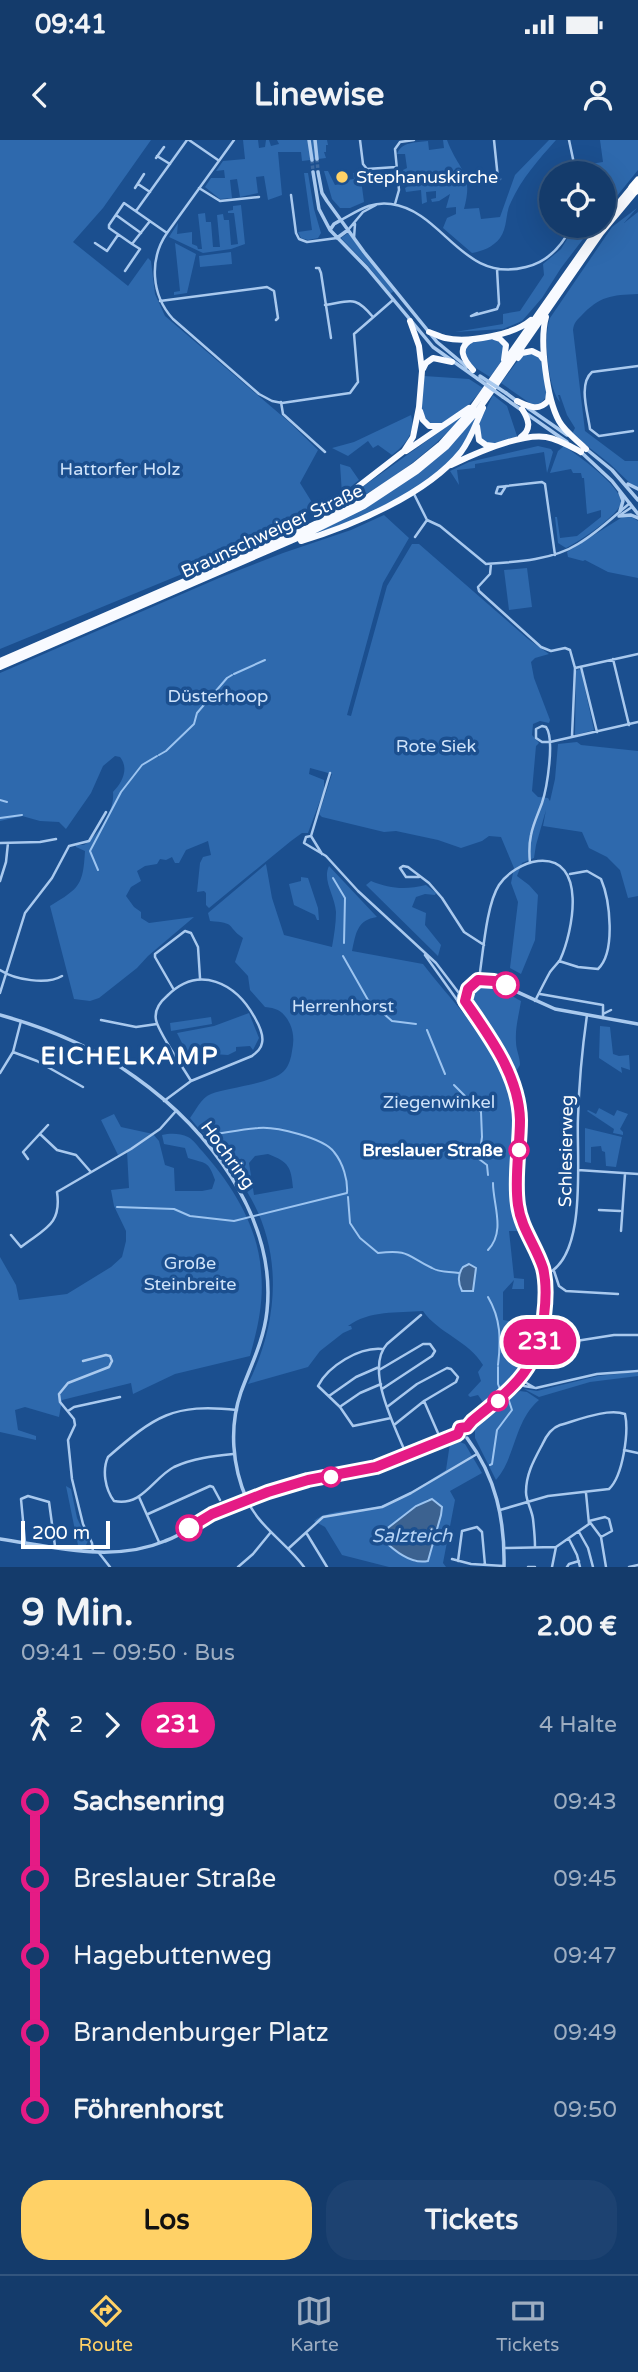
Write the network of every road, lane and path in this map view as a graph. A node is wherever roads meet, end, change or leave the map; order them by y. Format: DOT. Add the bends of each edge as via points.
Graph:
graph roads {
  1 [pos="188,140"];
  2 [pos="234,140"];
  3 [pos="309,140"];
  4 [pos="315,140"];
  5 [pos="360,140"];
  6 [pos="414,140"];
  7 [pos="494,140"];
  8 [pos="569,140"];
  9 [pos="164,147"];
  10 [pos="218,160"];
  11 [pos="573,161"];
  12 [pos="170,164"];
  13 [pos="396,167"];
  14 [pos="144,174"];
  15 [pos="500,179"];
  16 [pos="638,180"];
  17 [pos="138,184"];
  18 [pos="135,188"];
  19 [pos="199,188"];
  20 [pos="635,189"];
  21 [pos="150,192"];
  22 [pos="291,195"];
  23 [pos="260,197"];
  24 [pos="379,204"];
  25 [pos="396,204"];
  26 [pos="616,209"];
  27 [pos="136,212"];
  28 [pos="338,214"];
  29 [pos="116,215"];
  30 [pos="351,215"];
  31 [pos="341,220"];
  32 [pos="356,220"];
  33 [pos="150,221"];
  34 [pos="330,230"];
  35 [pos="348,230"];
  36 [pos="141,233"];
  37 [pos="167,233"];
  38 [pos="118,235"];
  39 [pos="337,237"];
  40 [pos="354,238"];
  41 [pos="565,238"];
  42 [pos="592,238"];
  43 [pos="322,239"];
  44 [pos="95,243"];
  45 [pos="132,244"];
  46 [pos="316,268"];
  47 [pos="497,269"];
  48 [pos="125,271"];
  49 [pos="393,300"];
  50 [pos="160,301"];
  51 [pos="325,305"];
  52 [pos="550,307"];
  53 [pos="540,311"];
  54 [pos="477,313"];
  55 [pos="373,317"];
  56 [pos="276,320"];
  57 [pos="410,321"];
  58 [pos="429,332"];
  59 [pos="488,336"];
  60 [pos="478,337"];
  61 [pos="331,338"];
  62 [pos="446,357"];
  63 [pos="545,364"];
  64 [pos="638,366"];
  65 [pos="473,370"];
  66 [pos="503,370"];
  67 [pos="422,374"];
  68 [pos="479,378"];
  69 [pos="550,388"];
  70 [pos="504,395"];
  71 [pos="485,396"];
  72 [pos="517,401"];
  73 [pos="281,402"];
  74 [pos="419,407"];
  75 [pos="522,409"];
  76 [pos="477,423"];
  77 [pos="447,424"];
  78 [pos="633,431"];
  79 [pos="517,440"];
  80 [pos="503,445"];
  81 [pos="584,451"];
  82 [pos="325,453"];
  83 [pos="396,457"];
  84 [pos="446,467"];
  85 [pos="622,481"];
  86 [pos="506,486"];
  87 [pos="618,488"];
  88 [pos="638,489"];
  89 [pos="412,491"];
  90 [pos="638,499"];
  91 [pos="632,505"];
  92 [pos="620,511"];
  93 [pos="638,516"];
  94 [pos="616,517"];
  95 [pos="427,520"];
  96 [pos="307,528"];
  97 [pos="415,537"];
  98 [pos="276,548"];
  99 [pos="555,555"];
  100 [pos="491,564"];
  101 [pos="638,654"];
  102 [pos="613,659"];
  103 [pos="0,661"];
  104 [pos="0,667"];
  105 [pos="582,667"];
  106 [pos="575,668"];
  107 [pos="638,722"];
  108 [pos="629,724"];
  109 [pos="597,732"];
  110 [pos="572,737"];
  111 [pos="550,742"];
  112 [pos="330,773"];
  113 [pos="106,812"];
  114 [pos="311,836"];
  115 [pos="56,839"];
  116 [pos="8,842"];
  117 [pos="0,843"];
  118 [pos="322,854"];
  119 [pos="530,863"];
  120 [pos="568,874"];
  121 [pos="419,877"];
  122 [pos="0,881"];
  123 [pos="484,946"];
  124 [pos="425,955"];
  125 [pos="559,961"];
  126 [pos="0,971"];
  127 [pos="5,974"];
  128 [pos="62,976"];
  129 [pos="200,980"];
  130 [pos="478,980"];
  131 [pos="465,989"];
  132 [pos="174,990"];
  133 [pos="451,992"];
  134 [pos="0,993"];
  135 [pos="458,993"];
  136 [pos="539,993"];
  137 [pos="458,1000"];
  138 [pos="465,1001"];
  139 [pos="535,1001"];
  140 [pos="611,1010"];
  141 [pos="0,1015"];
  142 [pos="587,1015"];
  143 [pos="603,1016"];
  144 [pos="101,1020"];
  145 [pos="21,1021"];
  146 [pos="157,1024"];
  147 [pos="638,1024"];
  148 [pos="13,1052"];
  149 [pos="0,1073"];
  150 [pos="508,1073"];
  151 [pos="191,1081"];
  152 [pos="83,1087"];
  153 [pos="164,1101"];
  154 [pos="176,1111"];
  155 [pos="48,1125"];
  156 [pos="40,1134"];
  157 [pos="28,1159"];
  158 [pos="578,1170"];
  159 [pos="90,1171"];
  160 [pos="625,1174"];
  161 [pos="638,1174"];
  162 [pos="599,1210"];
  163 [pos="622,1211"];
  164 [pos="621,1231"];
  165 [pos="11,1234"];
  166 [pos="554,1271"];
  167 [pos="544,1275"];
  168 [pos="618,1294"];
  169 [pos="421,1315"];
  170 [pos="638,1335"];
  171 [pos="540,1339"];
  172 [pos="382,1349"];
  173 [pos="83,1361"];
  174 [pos="379,1368"];
  175 [pos="638,1371"];
  176 [pos="519,1380"];
  177 [pos="381,1384"];
  178 [pos="382,1389"];
  179 [pos="329,1396"];
  180 [pos="120,1397"];
  181 [pos="424,1401"];
  182 [pos="340,1407"];
  183 [pos="387,1407"];
  184 [pos="237,1410"];
  185 [pos="68,1411"];
  186 [pos="390,1418"];
  187 [pos="394,1425"];
  188 [pos="467,1427"];
  189 [pos="458,1434"];
  190 [pos="467,1438"];
  191 [pos="441,1440"];
  192 [pos="624,1450"];
  193 [pos="638,1453"];
  194 [pos="234,1454"];
  195 [pos="477,1454"];
  196 [pos="407,1456"];
  197 [pos="586,1493"];
  198 [pos="139,1497"];
  199 [pos="246,1499"];
  200 [pos="220,1500"];
  201 [pos="528,1500"];
  202 [pos="500,1510"];
  203 [pos="148,1514"];
  204 [pos="589,1521"];
  205 [pos="271,1532"];
  206 [pos="579,1532"];
  207 [pos="306,1533"];
  208 [pos="601,1537"];
  209 [pos="0,1539"];
  210 [pos="569,1539"];
  211 [pos="25,1542"];
  212 [pos="160,1543"];
  213 [pos="55,1546"];
  214 [pos="535,1547"];
  215 [pos="556,1547"];
  216 [pos="289,1548"];
  217 [pos="504,1548"];
  218 [pos="96,1552"];
  219 [pos="107,1553"];
  220 [pos="452,1559"];
  221 [pos="458,1561"];
  222 [pos="579,1561"];
  223 [pos="108,1565"];
  224 [pos="471,1565"];
  225 [pos="485,1565"];
  226 [pos="638,1565"];
  227 [pos="238,1567"];
  228 [pos="304,1567"];
  229 [pos="327,1567"];
  230 [pos="504,1567"];
  231 [pos="528,1567"];
  232 [pos="535,1567"];
  233 [pos="552,1567"];
  234 [pos="567,1567"];
  235 [pos="580,1567"];
  236 [pos="593,1567"];
  237 [pos="606,1567"];
  238 [pos="629,1567"];
  1 -- 10 [label="street"];
  1 -- 12 [label="street"];
  2 -- 10 [label="street"];
  3 -- 4 [label="street" via="314,159"];
  5 -- 13 [label="street" via="366,169"];
  6 -- 13 [label="street" via="397,145"];
  7 -- 15 [label="street"];
  8 -- 11 [label="street"];
  9 -- 12 [label="street" via="157,157"];
  10 -- 19 [label="street"];
  12 -- 21 [label="street"];
  13 -- 25 [label="street"];
  14 -- 17 [label="street"];
  16 -- 20 [label="highway"];
  17 -- 18 [label="street"];
  17 -- 21 [label="street"];
  19 -- 23 [label="street" via="220,201"];
  19 -- 37 [label="street"];
  20 -- 26 [label="highway"];
  20 -- 52 [label="highway, Braunschweiger Straße"];
  21 -- 27 [label="street"];
  22 -- 43 [label="street" via="299,239"];
  24 -- 25 [label="street"];
  24 -- 30 [label="street"];
  24 -- 32 [label="street"];
  25 -- 47 [label="street" via="418,214 470,258"];
  27 -- 29 [label="street" via="124,203"];
  27 -- 33 [label="street"];
  28 -- 30 [label="street"];
  28 -- 31 [label="street"];
  28 -- 34 [label="street" via="322,192 316,172 318,209"];
  29 -- 36 [label="street"];
  29 -- 38 [label="street" via="109,226"];
  30 -- 31 [label="street"];
  31 -- 34 [label="street"];
  31 -- 35 [label="street"];
  32 -- 35 [label="street"];
  32 -- 40 [label="street"];
  33 -- 36 [label="street"];
  33 -- 37 [label="street"];
  34 -- 39 [label="street"];
  34 -- 43 [label="street"];
  35 -- 39 [label="street"];
  35 -- 40 [label="street"];
  36 -- 45 [label="street"];
  37 -- 50 [label="street" via="155,259"];
  38 -- 44 [label="street" via="107,251"];
  38 -- 45 [label="street"];
  39 -- 43 [label="street"];
  39 -- 49 [label="street"];
  40 -- 58 [label="street"];
  41 -- 47 [label="street" via="542,261 519,269"];
  42 -- 53 [label="highway, Braunschweiger Straße"];
  45 -- 48 [label="street" via="139,249"];
  46 -- 51 [label="street" via="321,273"];
  47 -- 54 [label="street" via="497,309"];
  49 -- 55 [label="street"];
  49 -- 57 [label="street"];
  50 -- 56 [label="street" via="267,286 274,291"];
  50 -- 73 [label="street" via="173,319 259,394"];
  51 -- 55 [label="street" via="356,301"];
  51 -- 61 [label="street"];
  52 -- 63 [label="highway" via="542,335"];
  52 -- 66 [label="highway, Braunschweiger Straße"];
  53 -- 59 [label="highway" via="523,327"];
  53 -- 66 [label="highway, Braunschweiger Straße"];
  55 -- 73 [label="street" via="354,334 358,378 354,390 346,395"];
  57 -- 62 [label="street"];
  57 -- 67 [label="highway"];
  58 -- 60 [label="highway" via="454,339"];
  58 -- 62 [label="street"];
  59 -- 60 [label="highway"];
  59 -- 66 [label="highway" via="506,345"];
  60 -- 65 [label="highway" via="462,351"];
  62 -- 65 [label="street"];
  62 -- 67 [label="highway" via="428,361"];
  62 -- 68 [label="street"];
  63 -- 66 [label="highway" via="537,352 527,351"];
  63 -- 69 [label="highway"];
  64 -- 78 [label="street" via="592,372 585,383 590,429 599,436"];
  65 -- 68 [label="street"];
  66 -- 71 [label="highway, Braunschweiger Straße"];
  67 -- 74 [label="highway"];
  68 -- 70 [label="street, bridge"];
  69 -- 72 [label="highway" via="548,401 540,408"];
  69 -- 81 [label="highway" via="561,425"];
  70 -- 72 [label="street"];
  70 -- 75 [label="street"];
  71 -- 76 [label="highway"];
  71 -- 77 [label="highway"];
  71 -- 96 [label="highway, Braunschweiger Straße" via="414,466 362,501"];
  71 -- 98 [label="highway, Braunschweiger Straße" via="446,447 395,486"];
  72 -- 81 [label="street"];
  73 -- 82 [label="street" via="283,414"];
  74 -- 77 [label="highway" via="429,426"];
  74 -- 83 [label="highway" via="413,437"];
  75 -- 79 [label="highway" via="528,428"];
  75 -- 81 [label="street"];
  76 -- 80 [label="highway" via="482,443"];
  76 -- 84 [label="highway"];
  77 -- 83 [label="highway"];
  79 -- 80 [label="highway"];
  79 -- 81 [label="highway" via="546,437"];
  80 -- 84 [label="highway"];
  81 -- 85 [label="street"];
  81 -- 87 [label="street"];
  83 -- 96 [label="highway"];
  84 -- 89 [label="highway"];
  85 -- 88 [label="street"];
  85 -- 90 [label="street"];
  86 -- 86 [label="street" via="498,487 496,491 499,494"];
  86 -- 99 [label="street" via="545,484"];
  87 -- 91 [label="street"];
  87 -- 92 [label="street" via="623,501"];
  89 -- 95 [label="street"];
  89 -- 98 [label="highway" via="344,528"];
  90 -- 91 [label="street"];
  91 -- 92 [label="street"];
  91 -- 93 [label="street"];
  91 -- 94 [label="street"];
  92 -- 94 [label="street"];
  93 -- 94 [label="street"];
  94 -- 99 [label="street"];
  95 -- 97 [label="street"];
  95 -- 100 [label="street" via="483,563"];
  96 -- 103 [label="highway, Braunschweiger Straße"];
  98 -- 104 [label="highway, Braunschweiger Straße"];
  99 -- 100 [label="street"];
  100 -- 106 [label="street" via="479,591 541,648 568,648"];
  101 -- 102 [label="street"];
  102 -- 105 [label="street"];
  102 -- 108 [label="street"];
  105 -- 106 [label="street"];
  105 -- 109 [label="street"];
  106 -- 110 [label="street"];
  107 -- 108 [label="street"];
  108 -- 109 [label="street"];
  109 -- 110 [label="street"];
  110 -- 111 [label="street"];
  111 -- 111 [label="street" via="548,729 536,729 536,738"];
  111 -- 119 [label="street" via="545,789 530,840"];
  112 -- 114 [label="street"];
  113 -- 127 [label="street" via="89,841 69,846 25,913"];
  114 -- 118 [label="street"];
  114 -- 118 [label="street" via="304,843"];
  115 -- 116 [label="street"];
  116 -- 117 [label="street"];
  116 -- 122 [label="street"];
  118 -- 124 [label="street"];
  119 -- 120 [label="street" via="556,862"];
  119 -- 123 [label="street" via="499,884"];
  120 -- 125 [label="street" via="572,905"];
  120 -- 125 [label="street" via="587,871 601,879 609,912 608,941 598,969"];
  121 -- 121 [label="street" via="408,867 400,869 406,877"];
  121 -- 123 [label="street" via="442,898 464,932"];
  123 -- 130 [label="street"];
  124 -- 133 [label="street"];
  124 -- 135 [label="street"];
  125 -- 136 [label="street"];
  126 -- 127 [label="street"];
  127 -- 128 [label="street" via="48,980"];
  127 -- 134 [label="street"];
  129 -- 132 [label="street"];
  129 -- 132 [label="street" via="196,942 185,931 155,954"];
  129 -- 151 [label="street" via="222,983 237,994 256,1021 262,1042 252,1056"];
  130 -- 131 [label="street"];
  130 -- 139 [label="street" via="500,983"];
  131 -- 135 [label="street"];
  131 -- 138 [label="street"];
  132 -- 146 [label="street" via="157,1009"];
  133 -- 135 [label="street"];
  133 -- 137 [label="street"];
  135 -- 137 [label="street"];
  135 -- 138 [label="street"];
  136 -- 139 [label="street"];
  136 -- 143 [label="street" via="603,1005"];
  137 -- 150 [label="street"];
  138 -- 150 [label="street"];
  139 -- 142 [label="street"];
  140 -- 143 [label="street"];
  141 -- 145 [label="street, Hochring"];
  142 -- 143 [label="street"];
  142 -- 158 [label="street, Schlesierweg" via="579,1085"];
  143 -- 147 [label="street"];
  144 -- 146 [label="street" via="136,1027"];
  145 -- 148 [label="street"];
  145 -- 153 [label="street, Hochring" via="119,1066"];
  146 -- 151 [label="street"];
  148 -- 149 [label="street"];
  148 -- 152 [label="street"];
  150 -- 167 [label="street" via="519,1107 519,1211"];
  151 -- 153 [label="street"];
  153 -- 154 [label="street, Hochring"];
  154 -- 159 [label="street" via="131,1149"];
  154 -- 184 [label="street, Hochring" via="240,1191 256,1225 265,1262 267,1311"];
  155 -- 156 [label="street"];
  156 -- 157 [label="street" via="23,1152"];
  156 -- 159 [label="street" via="57,1150 76,1154"];
  158 -- 160 [label="street"];
  158 -- 166 [label="street, Schlesierweg" via="576,1225"];
  159 -- 165 [label="street" via="57,1192 57,1215 21,1247"];
  160 -- 161 [label="street"];
  160 -- 163 [label="street"];
  162 -- 163 [label="street"];
  163 -- 164 [label="street"];
  166 -- 167 [label="street"];
  166 -- 168 [label="street" via="564,1291"];
  167 -- 171 [label="street"];
  169 -- 172 [label="street"];
  170 -- 171 [label="street"];
  171 -- 176 [label="street"];
  172 -- 174 [label="street"];
  172 -- 179 [label="street" via="348,1358 330,1372 318,1386"];
  173 -- 185 [label="street" via="108,1355 112,1361 109,1367 62,1388 60,1402"];
  174 -- 177 [label="street"];
  174 -- 178 [label="street" via="423,1344 430,1344 435,1351"];
  174 -- 179 [label="street"];
  175 -- 176 [label="street" via="597,1374 536,1388"];
  176 -- 188 [label="street"];
  177 -- 178 [label="street"];
  177 -- 182 [label="street"];
  178 -- 183 [label="street"];
  179 -- 182 [label="street"];
  180 -- 185 [label="street"];
  181 -- 183 [label="street" via="456,1382 454,1371 446,1368"];
  181 -- 187 [label="street"];
  181 -- 191 [label="street"];
  182 -- 186 [label="street" via="355,1427"];
  183 -- 186 [label="street"];
  184 -- 194 [label="street, Hochring"];
  184 -- 198 [label="street" via="198,1408 167,1413 108,1457 106,1482 111,1497 120,1502"];
  185 -- 218 [label="street" via="75,1422 68,1440 73,1485"];
  186 -- 187 [label="street"];
  187 -- 196 [label="street"];
  188 -- 189 [label="street"];
  188 -- 190 [label="street"];
  189 -- 190 [label="street"];
  189 -- 191 [label="street"];
  190 -- 195 [label="street"];
  191 -- 196 [label="street"];
  192 -- 193 [label="street"];
  192 -- 197 [label="street" via="613,1486"];
  192 -- 201 [label="street" via="625,1414 619,1412 554,1428 531,1466"];
  194 -- 198 [label="street" via="177,1466"];
  194 -- 199 [label="street, Hochring"];
  195 -- 202 [label="street"];
  195 -- 207 [label="street" via="391,1504 326,1516"];
  196 -- 199 [label="street" via="359,1472 288,1483"];
  197 -- 201 [label="street"];
  197 -- 204 [label="street"];
  198 -- 203 [label="street"];
  199 -- 205 [label="street"];
  199 -- 212 [label="street"];
  200 -- 203 [label="street" via="210,1486"];
  201 -- 202 [label="street"];
  201 -- 214 [label="street"];
  202 -- 217 [label="street"];
  203 -- 212 [label="street"];
  204 -- 206 [label="street"];
  204 -- 208 [label="street"];
  204 -- 208 [label="street" via="609,1519 612,1531"];
  205 -- 216 [label="street"];
  205 -- 227 [label="street"];
  206 -- 210 [label="street"];
  206 -- 236 [label="street"];
  207 -- 216 [label="street"];
  207 -- 229 [label="street"];
  208 -- 237 [label="street"];
  209 -- 211 [label="street"];
  210 -- 215 [label="street"];
  210 -- 222 [label="street"];
  211 -- 213 [label="street"];
  211 -- 213 [label="street" via="21,1499 28,1496 49,1502"];
  212 -- 219 [label="street"];
  213 -- 218 [label="street"];
  214 -- 215 [label="street"];
  214 -- 217 [label="street"];
  215 -- 233 [label="street"];
  216 -- 228 [label="street"];
  217 -- 230 [label="street"];
  218 -- 219 [label="street"];
  218 -- 223 [label="street"];
  219 -- 223 [label="street"];
  220 -- 221 [label="street"];
  221 -- 224 [label="street"];
  221 -- 225 [label="street" via="462,1531 477,1527 482,1532"];
  222 -- 234 [label="street"];
  222 -- 235 [label="street"];
  224 -- 225 [label="street"];
  225 -- 230 [label="street"];
  226 -- 238 [label="street"];
  231 -- 232 [label="street"];
}
